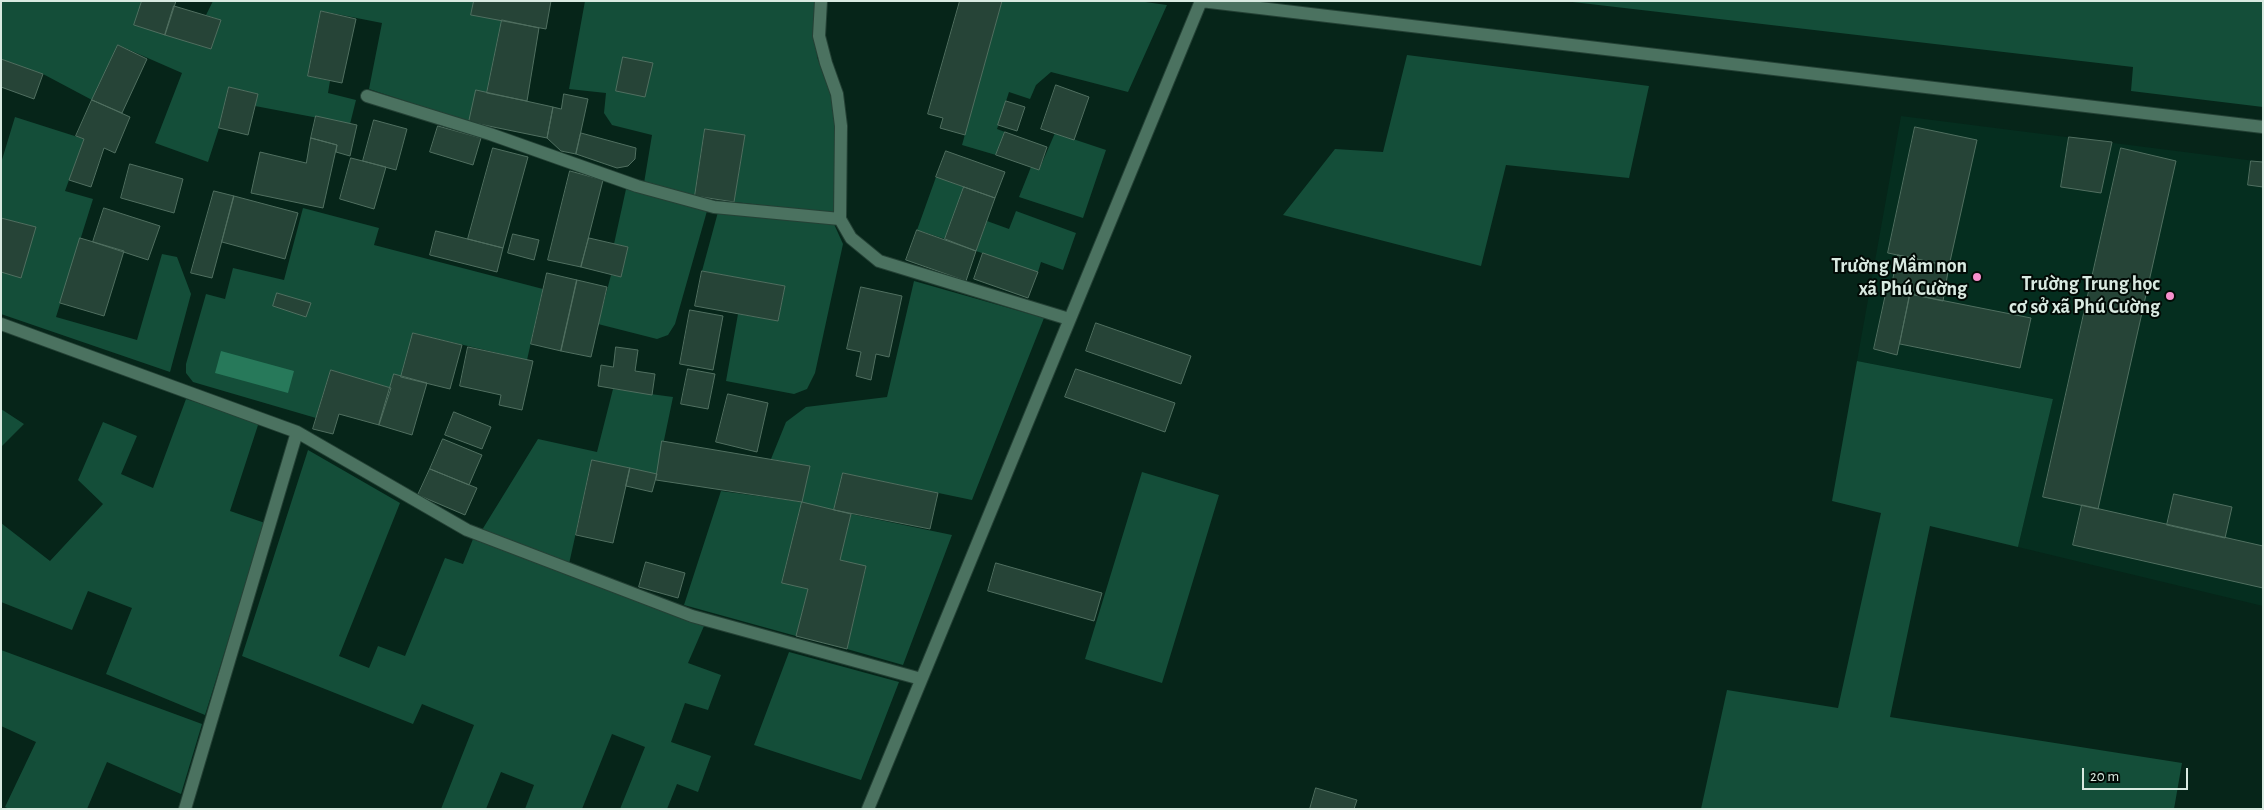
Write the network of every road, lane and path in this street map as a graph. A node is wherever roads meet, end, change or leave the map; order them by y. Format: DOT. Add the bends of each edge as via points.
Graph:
graph roads {
  1 [pos="821,1"];
  2 [pos="1201,1"];
  3 [pos="367,96"];
  4 [pos="2263,127"];
  5 [pos="840,219"];
  6 [pos="1069,319"];
  7 [pos="1,324"];
  8 [pos="297,432"];
  9 [pos="921,679"];
  10 [pos="185,809"];
  11 [pos="868,809"];
  1 -- 5 [label="street" via="819,36 837,94 841,126"];
  2 -- 4 [label="street"];
  2 -- 6 [label="street"];
  3 -- 5 [label="street" via="490,134 637,186 714,207"];
  5 -- 6 [label="street" via="851,238 879,261"];
  6 -- 9 [label="street"];
  7 -- 8 [label="street"];
  8 -- 9 [label="street" via="467,530 692,616"];
  8 -- 10 [label="street"];
  9 -- 11 [label="street"];
}
